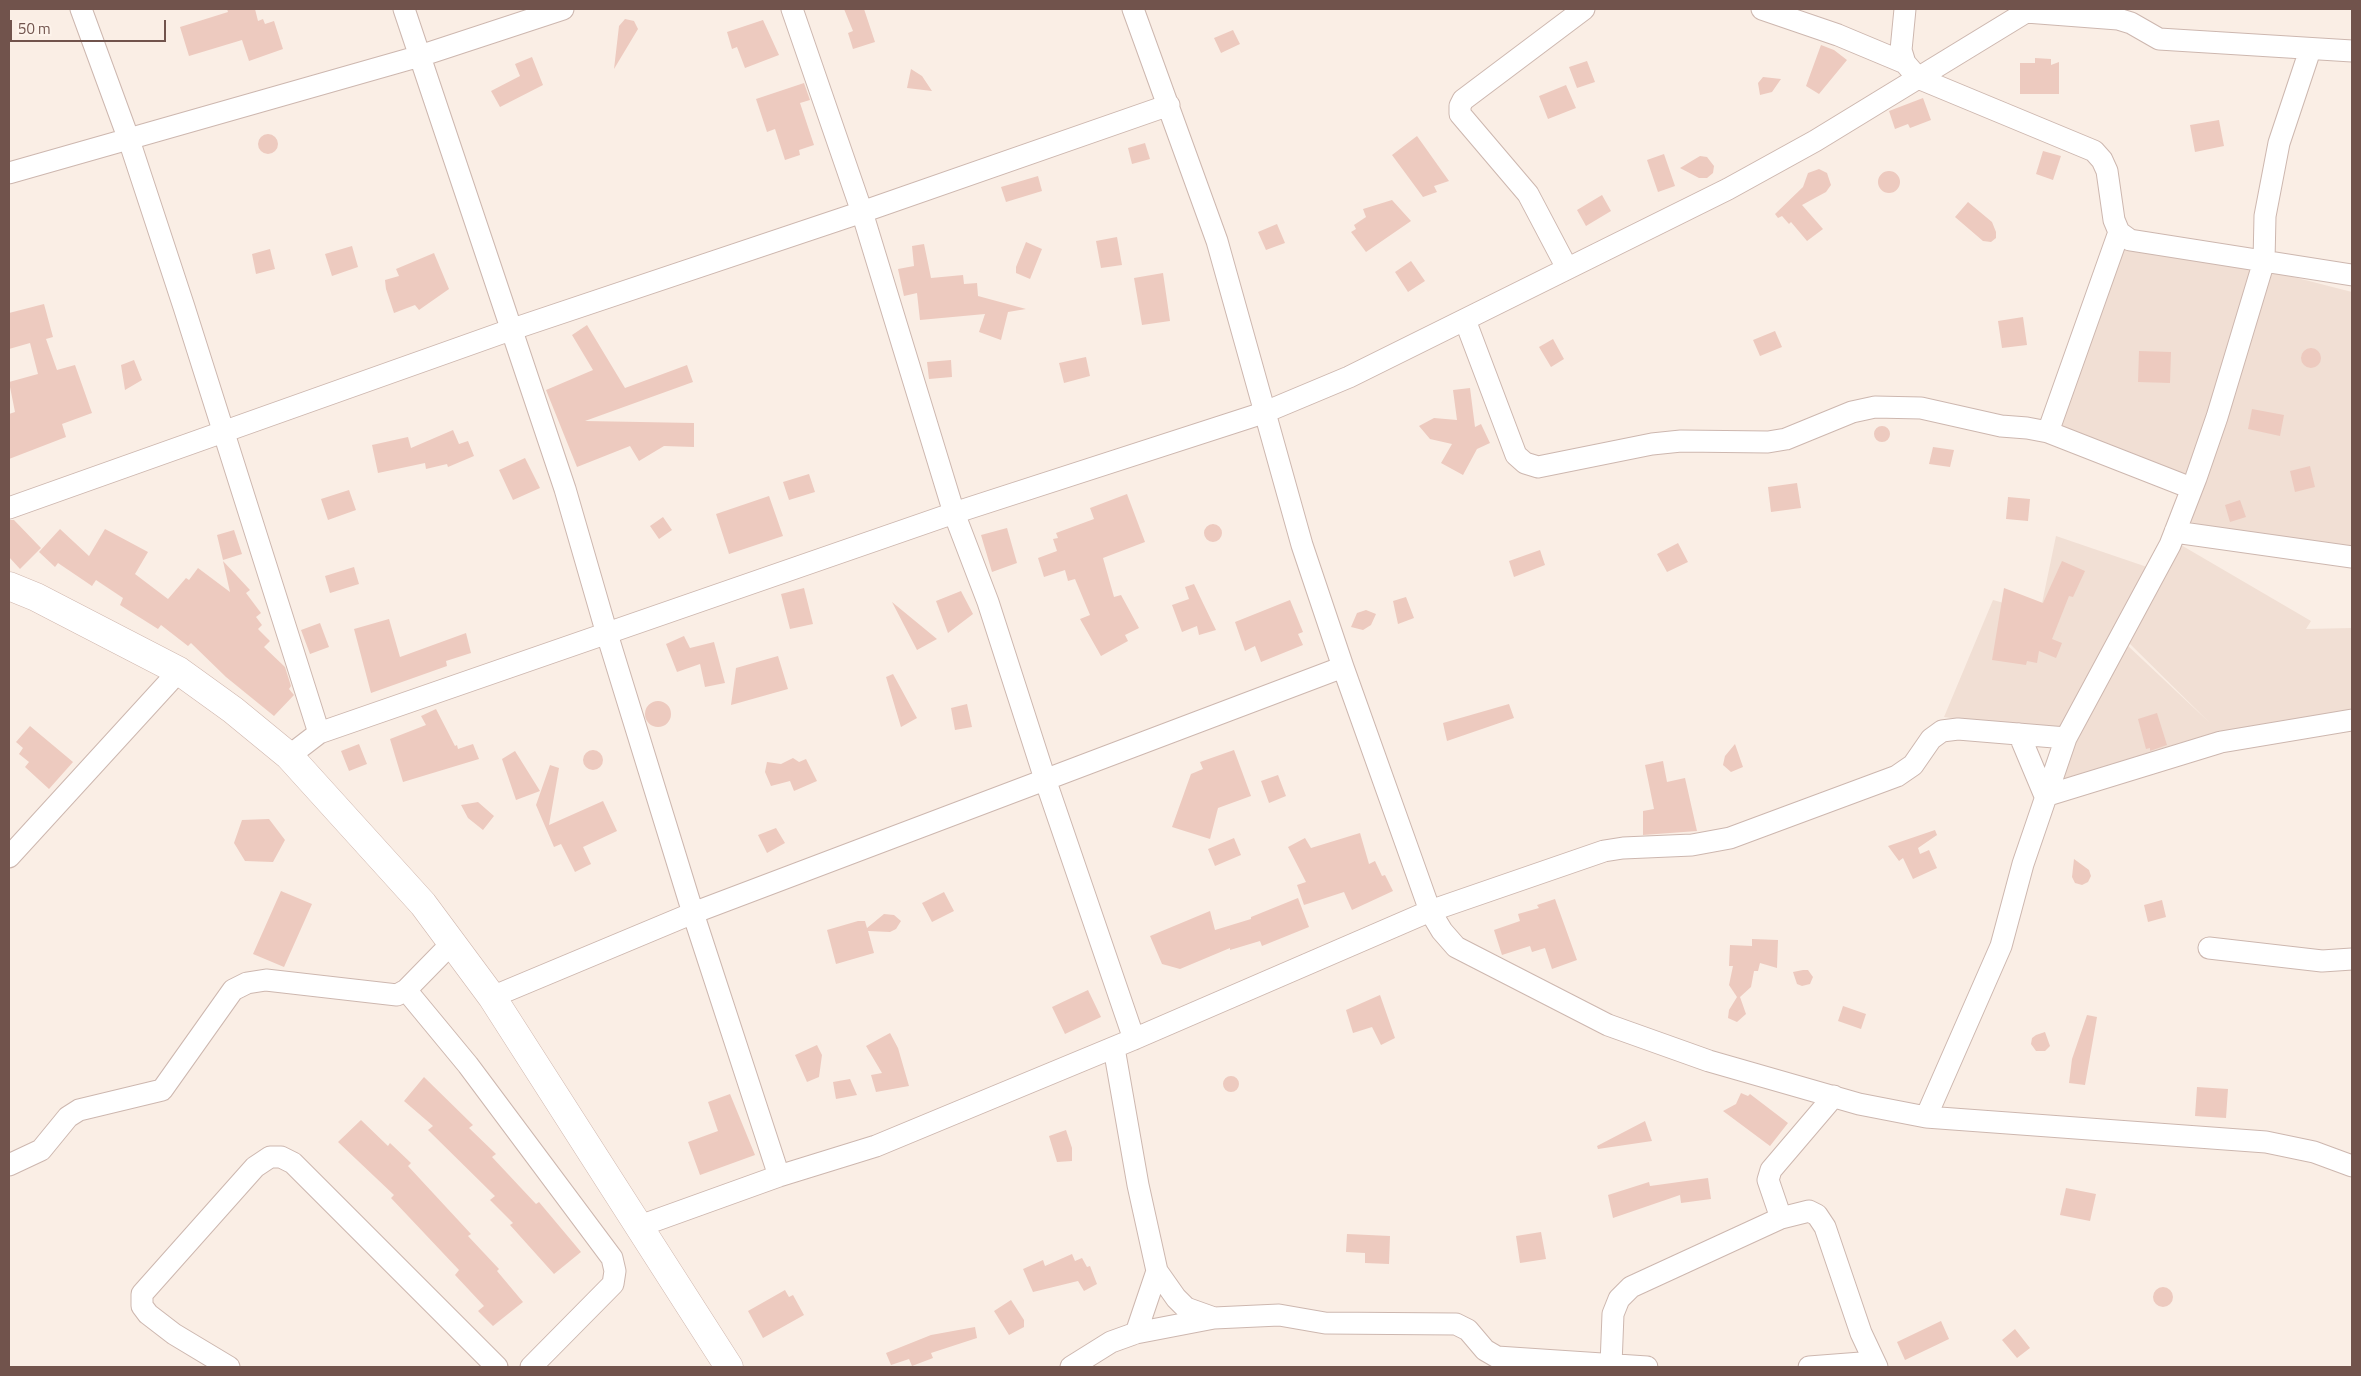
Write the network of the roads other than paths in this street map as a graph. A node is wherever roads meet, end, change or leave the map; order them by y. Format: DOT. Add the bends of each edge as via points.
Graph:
graph roads {
  1 [pos="81,9"];
  2 [pos="404,9"];
  3 [pos="563,9"];
  4 [pos="792,9"];
  5 [pos="1133,9"];
  6 [pos="1584,9"];
  7 [pos="1762,9"];
  8 [pos="1905,9"];
  9 [pos="2029,10"];
  10 [pos="2310,50"];
  11 [pos="2352,51"];
  12 [pos="420,56"];
  13 [pos="1912,71"];
  14 [pos="1169,105"];
  15 [pos="129,140"];
  16 [pos="9,173"];
  17 [pos="862,212"];
  18 [pos="2120,232"];
  19 [pos="2264,261"];
  20 [pos="1567,268"];
  21 [pos="2352,275"];
  22 [pos="1465,320"];
  23 [pos="510,330"];
  24 [pos="1264,413"];
  25 [pos="225,432"];
  26 [pos="2048,432"];
  27 [pos="2191,488"];
  28 [pos="9,508"];
  29 [pos="954,513"];
  30 [pos="2175,532"];
  31 [pos="2352,557"];
  32 [pos="9,586"];
  33 [pos="607,634"];
  34 [pos="1343,667"];
  35 [pos="179,671"];
  36 [pos="2352,720"];
  37 [pos="319,734"];
  38 [pos="2019,734"];
  39 [pos="2066,738"];
  40 [pos="289,756"];
  41 [pos="1046,779"];
  42 [pos="2045,796"];
  43 [pos="9,857"];
  44 [pos="1430,911"];
  45 [pos="693,913"];
  46 [pos="452,944"];
  47 [pos="2209,948"];
  48 [pos="2352,959"];
  49 [pos="406,990"];
  50 [pos="492,997"];
  51 [pos="1134,1039"];
  52 [pos="1114,1048"];
  53 [pos="1834,1096"];
  54 [pos="1926,1117"];
  55 [pos="9,1165"];
  56 [pos="2352,1166"];
  57 [pos="779,1176"];
  58 [pos="1781,1218"];
  59 [pos="640,1226"];
  60 [pos="1157,1271"];
  61 [pos="1214,1318"];
  62 [pos="1136,1333"];
  63 [pos="1532,1363"];
  64 [pos="1611,1365"];
  65 [pos="1876,1365"];
  66 [pos="229,1367"];
  67 [pos="497,1367"];
  68 [pos="531,1367"];
  69 [pos="729,1367"];
  70 [pos="1071,1367"];
  71 [pos="1646,1367"];
  72 [pos="1809,1367"];
  1 -- 15 [label="street"];
  2 -- 12 [label="street"];
  3 -- 12 [label="street"];
  4 -- 17 [label="street"];
  5 -- 14 [label="street"];
  6 -- 20 [label="street" via="1463,100 1460,106 1460,114 1528,194"];
  7 -- 13 [label="street" via="1838,35"];
  8 -- 13 [label="street" via="1901,50"];
  9 -- 10 [label="street" via="2118,19 2132,23 2159,39"];
  9 -- 13 [label="street"];
  10 -- 11 [label="street"];
  10 -- 19 [label="street" via="2279,143 2265,216"];
  12 -- 15 [label="street"];
  12 -- 23 [label="street"];
  13 -- 18 [label="street" via="2094,151 2107,171 2114,220"];
  13 -- 20 [label="street" via="1815,141 1728,189"];
  14 -- 17 [label="street"];
  14 -- 24 [label="street" via="1217,241"];
  15 -- 16 [label="street"];
  15 -- 25 [label="street"];
  17 -- 23 [label="street"];
  17 -- 29 [label="street"];
  18 -- 19 [label="street" via="2130,240"];
  18 -- 26 [label="street"];
  19 -- 21 [label="street"];
  19 -- 27 [label="street" via="2217,417"];
  20 -- 22 [label="street"];
  22 -- 24 [label="street" via="1349,377"];
  22 -- 26 [label="street" via="1516,455 1525,463 1538,467 1652,444 1786,439 1852,412 1875,408 1921,408 2001,426"];
  23 -- 25 [label="street"];
  23 -- 33 [label="street" via="565,490"];
  24 -- 29 [label="street"];
  24 -- 34 [label="street" via="1302,545"];
  25 -- 28 [label="street"];
  25 -- 37 [label="street"];
  26 -- 27 [label="street"];
  27 -- 30 [label="street"];
  29 -- 33 [label="street"];
  29 -- 41 [label="street" via="988,602"];
  30 -- 31 [label="street"];
  30 -- 39 [label="street"];
  32 -- 35 [label="main road" via="36,596"];
  33 -- 37 [label="street"];
  33 -- 45 [label="street"];
  34 -- 41 [label="street"];
  34 -- 44 [label="street"];
  35 -- 40 [label="main road"];
  35 -- 43 [label="street"];
  36 -- 42 [label="street" via="2220,742"];
  37 -- 40 [label="street"];
  38 -- 39 [label="street"];
  38 -- 42 [label="street"];
  38 -- 44 [label="street" via="1958,729 1942,732 1931,739 1906,772 1730,838 1692,845 1604,851"];
  39 -- 42 [label="street"];
  40 -- 46 [label="main road" via="422,904"];
  41 -- 45 [label="street"];
  41 -- 51 [label="street"];
  42 -- 54 [label="street" via="2001,946"];
  44 -- 51 [label="street"];
  44 -- 53 [label="street" via="1442,932 1456,947 1608,1026 1709,1060"];
  45 -- 50 [label="street"];
  45 -- 57 [label="street"];
  46 -- 49 [label="street"];
  46 -- 50 [label="main road"];
  47 -- 48 [label="street" via="2322,961"];
  49 -- 55 [label="street" via="396,995 266,980 247,983 233,990 162,1090 78,1110 68,1117 41,1150"];
  49 -- 68 [label="street" via="468,1065 612,1258 615,1271 612,1284"];
  50 -- 59 [label="main road"];
  51 -- 52 [label="street"];
  52 -- 57 [label="street" via="876,1146"];
  52 -- 60 [label="street"];
  53 -- 54 [label="street"];
  53 -- 58 [label="street" via="1771,1170 1768,1180"];
  54 -- 56 [label="street" via="2266,1142 2314,1152"];
  57 -- 59 [label="street"];
  58 -- 64 [label="street" via="1630,1287 1619,1299 1613,1314"];
  58 -- 65 [label="street" via="1809,1211 1825,1228 1861,1332"];
  59 -- 69 [label="main road"];
  60 -- 61 [label="street" via="1186,1308"];
  60 -- 62 [label="street"];
  61 -- 62 [label="street"];
  61 -- 63 [label="street" via="1279,1315 1325,1323 1456,1324 1468,1330 1497,1357"];
  62 -- 70 [label="street" via="1111,1342"];
  63 -- 64 [label="street"];
  64 -- 71 [label="street"];
  65 -- 72 [label="street"];
  66 -- 67 [label="street" via="174,1334 148,1314 142,1306 142,1294 255,1167 270,1157 281,1157 293,1163"];
}
